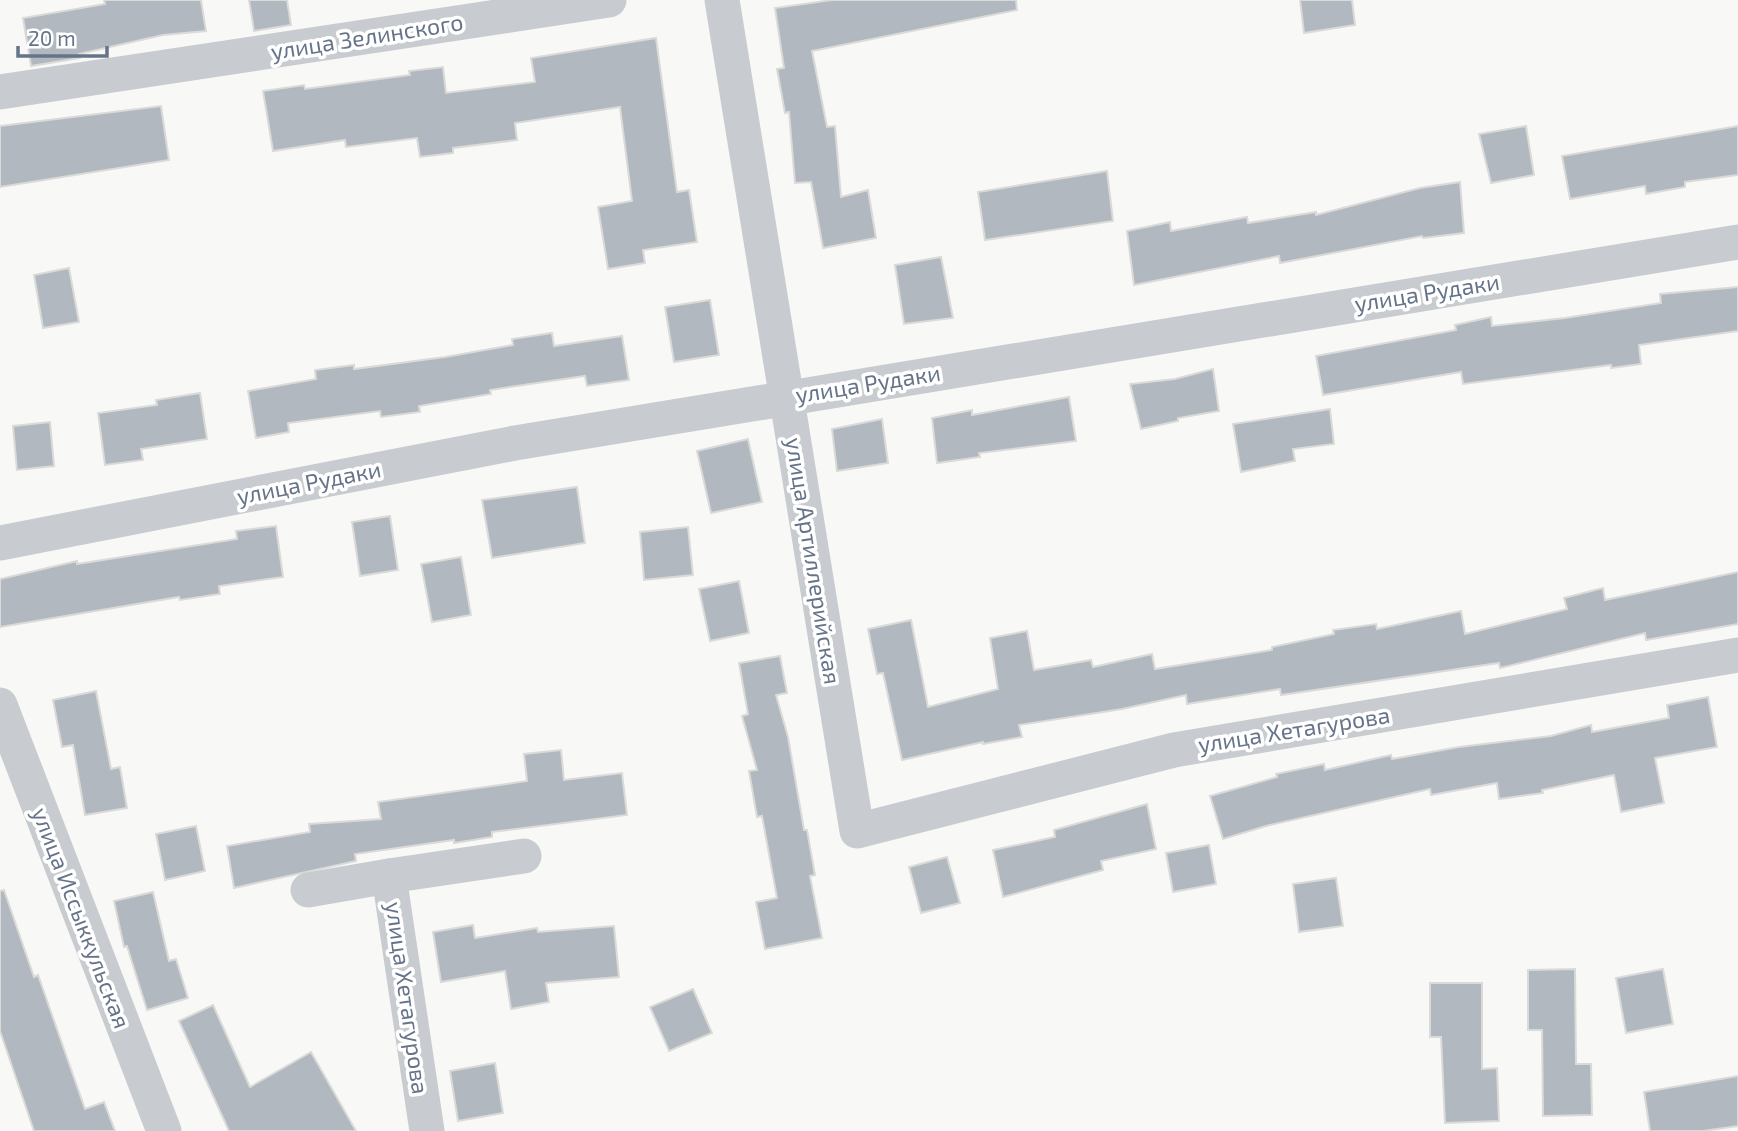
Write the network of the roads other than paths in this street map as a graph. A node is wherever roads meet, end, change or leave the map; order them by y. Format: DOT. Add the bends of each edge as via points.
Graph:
graph roads {
  1 [pos="609,0"];
  2 [pos="722,0"];
  3 [pos="0,92"];
  4 [pos="1738,242"];
  5 [pos="787,398"];
  6 [pos="0,543"];
  7 [pos="1738,655"];
  8 [pos="0,705"];
  9 [pos="856,831"];
  10 [pos="524,856"];
  11 [pos="389,876"];
  12 [pos="308,890"];
  13 [pos="163,1131"];
  14 [pos="427,1131"];
  1 -- 3 [label="street, улица Зелинского"];
  2 -- 5 [label="street, улица Артиллерийская"];
  4 -- 5 [label="street, улица Рудаки"];
  5 -- 6 [label="street, улица Рудаки" via="515,443"];
  5 -- 9 [label="street, улица Артиллерийская"];
  7 -- 9 [label="street, улица Хетагурова" via="1174,750"];
  8 -- 13 [label="street, улица Иссыккульская"];
  10 -- 11 [label="street, улица Хетагурова"];
  11 -- 12 [label="street"];
  11 -- 14 [label="street, улица Хетагурова"];
}
